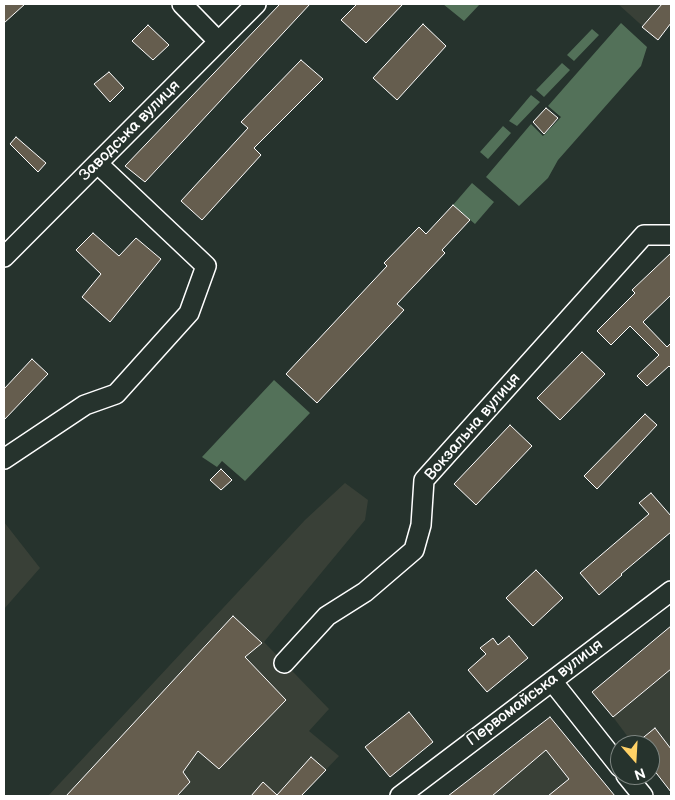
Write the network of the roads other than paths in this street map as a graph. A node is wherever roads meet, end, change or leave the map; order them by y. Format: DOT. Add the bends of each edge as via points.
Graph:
graph roads {
  1 [pos="182,4"];
  2 [pos="256,4"];
  3 [pos="218,41"];
  4 [pos="98,164"];
  5 [pos="671,235"];
  6 [pos="4,258"];
  7 [pos="4,459"];
  8 [pos="671,591"];
  9 [pos="284,663"];
  10 [pos="552,680"];
  11 [pos="610,754"];
  12 [pos="634,785"];
  13 [pos="400,796"];
  14 [pos="643,796"];
  1 -- 3 [label="street"];
  2 -- 3 [label="street, Заводська вулиця"];
  3 -- 4 [label="street, Заводська вулиця"];
  4 -- 6 [label="street, Заводська вулиця"];
  4 -- 7 [label="street" via="206,266 189,313 116,394 85,405"];
  5 -- 9 [label="street, Вокзальна вулиця" via="644,235 424,480 421,525 414,550 365,592 327,616"];
  8 -- 10 [label="street, Первомайська вулиця"];
  10 -- 11 [label="street"];
  10 -- 13 [label="street, Первомайська вулиця"];
  12 -- 14 [label="street"];
}
